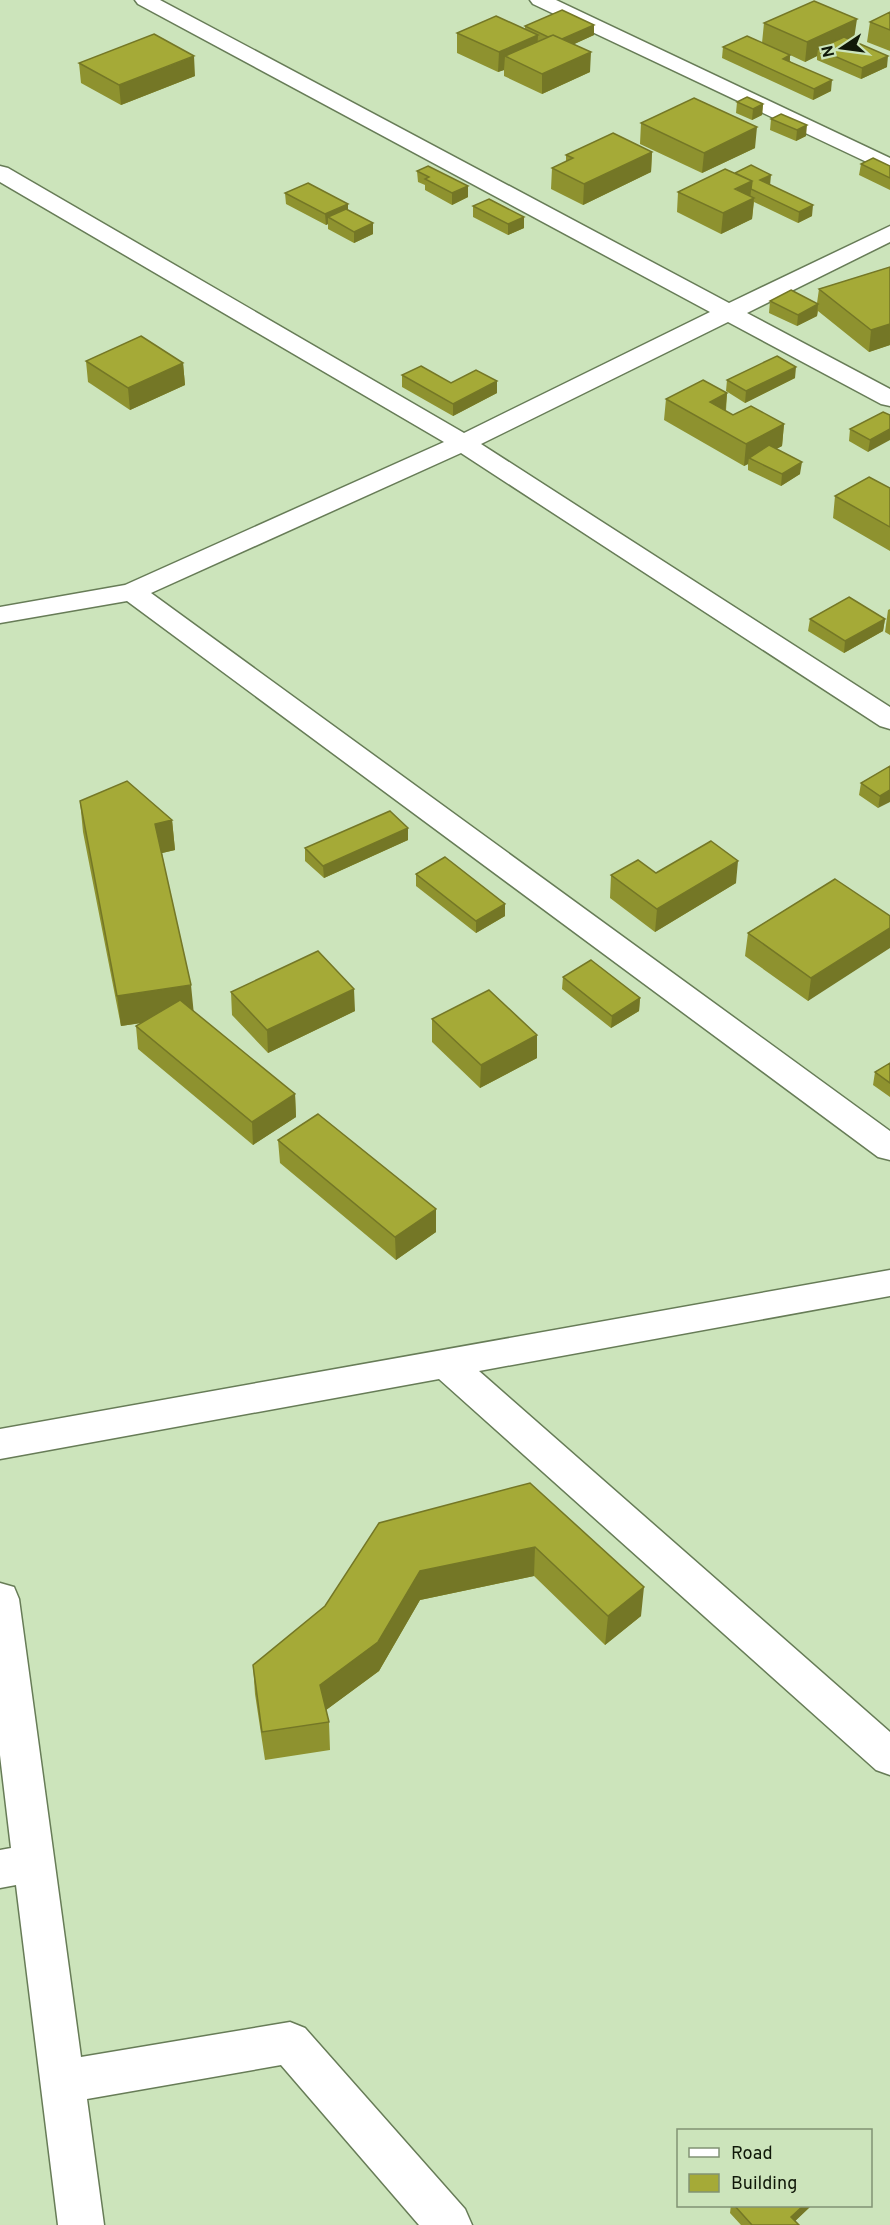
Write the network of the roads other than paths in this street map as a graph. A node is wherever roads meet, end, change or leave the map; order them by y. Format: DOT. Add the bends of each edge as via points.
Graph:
graph roads {
  1 [pos="145,0"];
  2 [pos="540,0"];
  3 [pos="890,166"];
  4 [pos="0,173"];
  5 [pos="890,233"];
  6 [pos="729,311"];
  7 [pos="890,399"];
  8 [pos="463,443"];
  9 [pos="132,592"];
  10 [pos="0,615"];
  11 [pos="890,720"];
  12 [pos="890,1148"];
  13 [pos="890,1283"];
  14 [pos="446,1364"];
  15 [pos="0,1444"];
  16 [pos="0,1599"];
  17 [pos="890,1757"];
  18 [pos="17,1866"];
  19 [pos="62,2082"];
  20 [pos="81,2225"];
  21 [pos="449,2225"];
  1 -- 6 [label="street"];
  2 -- 3 [label="street"];
  4 -- 8 [label="street"];
  5 -- 6 [label="street"];
  6 -- 7 [label="street"];
  6 -- 8 [label="street"];
  8 -- 9 [label="street"];
  8 -- 11 [label="street"];
  9 -- 10 [label="street"];
  9 -- 12 [label="street"];
  13 -- 14 [label="street"];
  14 -- 15 [label="street"];
  14 -- 17 [label="street"];
  16 -- 18 [label="street"];
  18 -- 19 [label="street"];
  19 -- 20 [label="street"];
  19 -- 21 [label="street" via="290,2043"];
}
